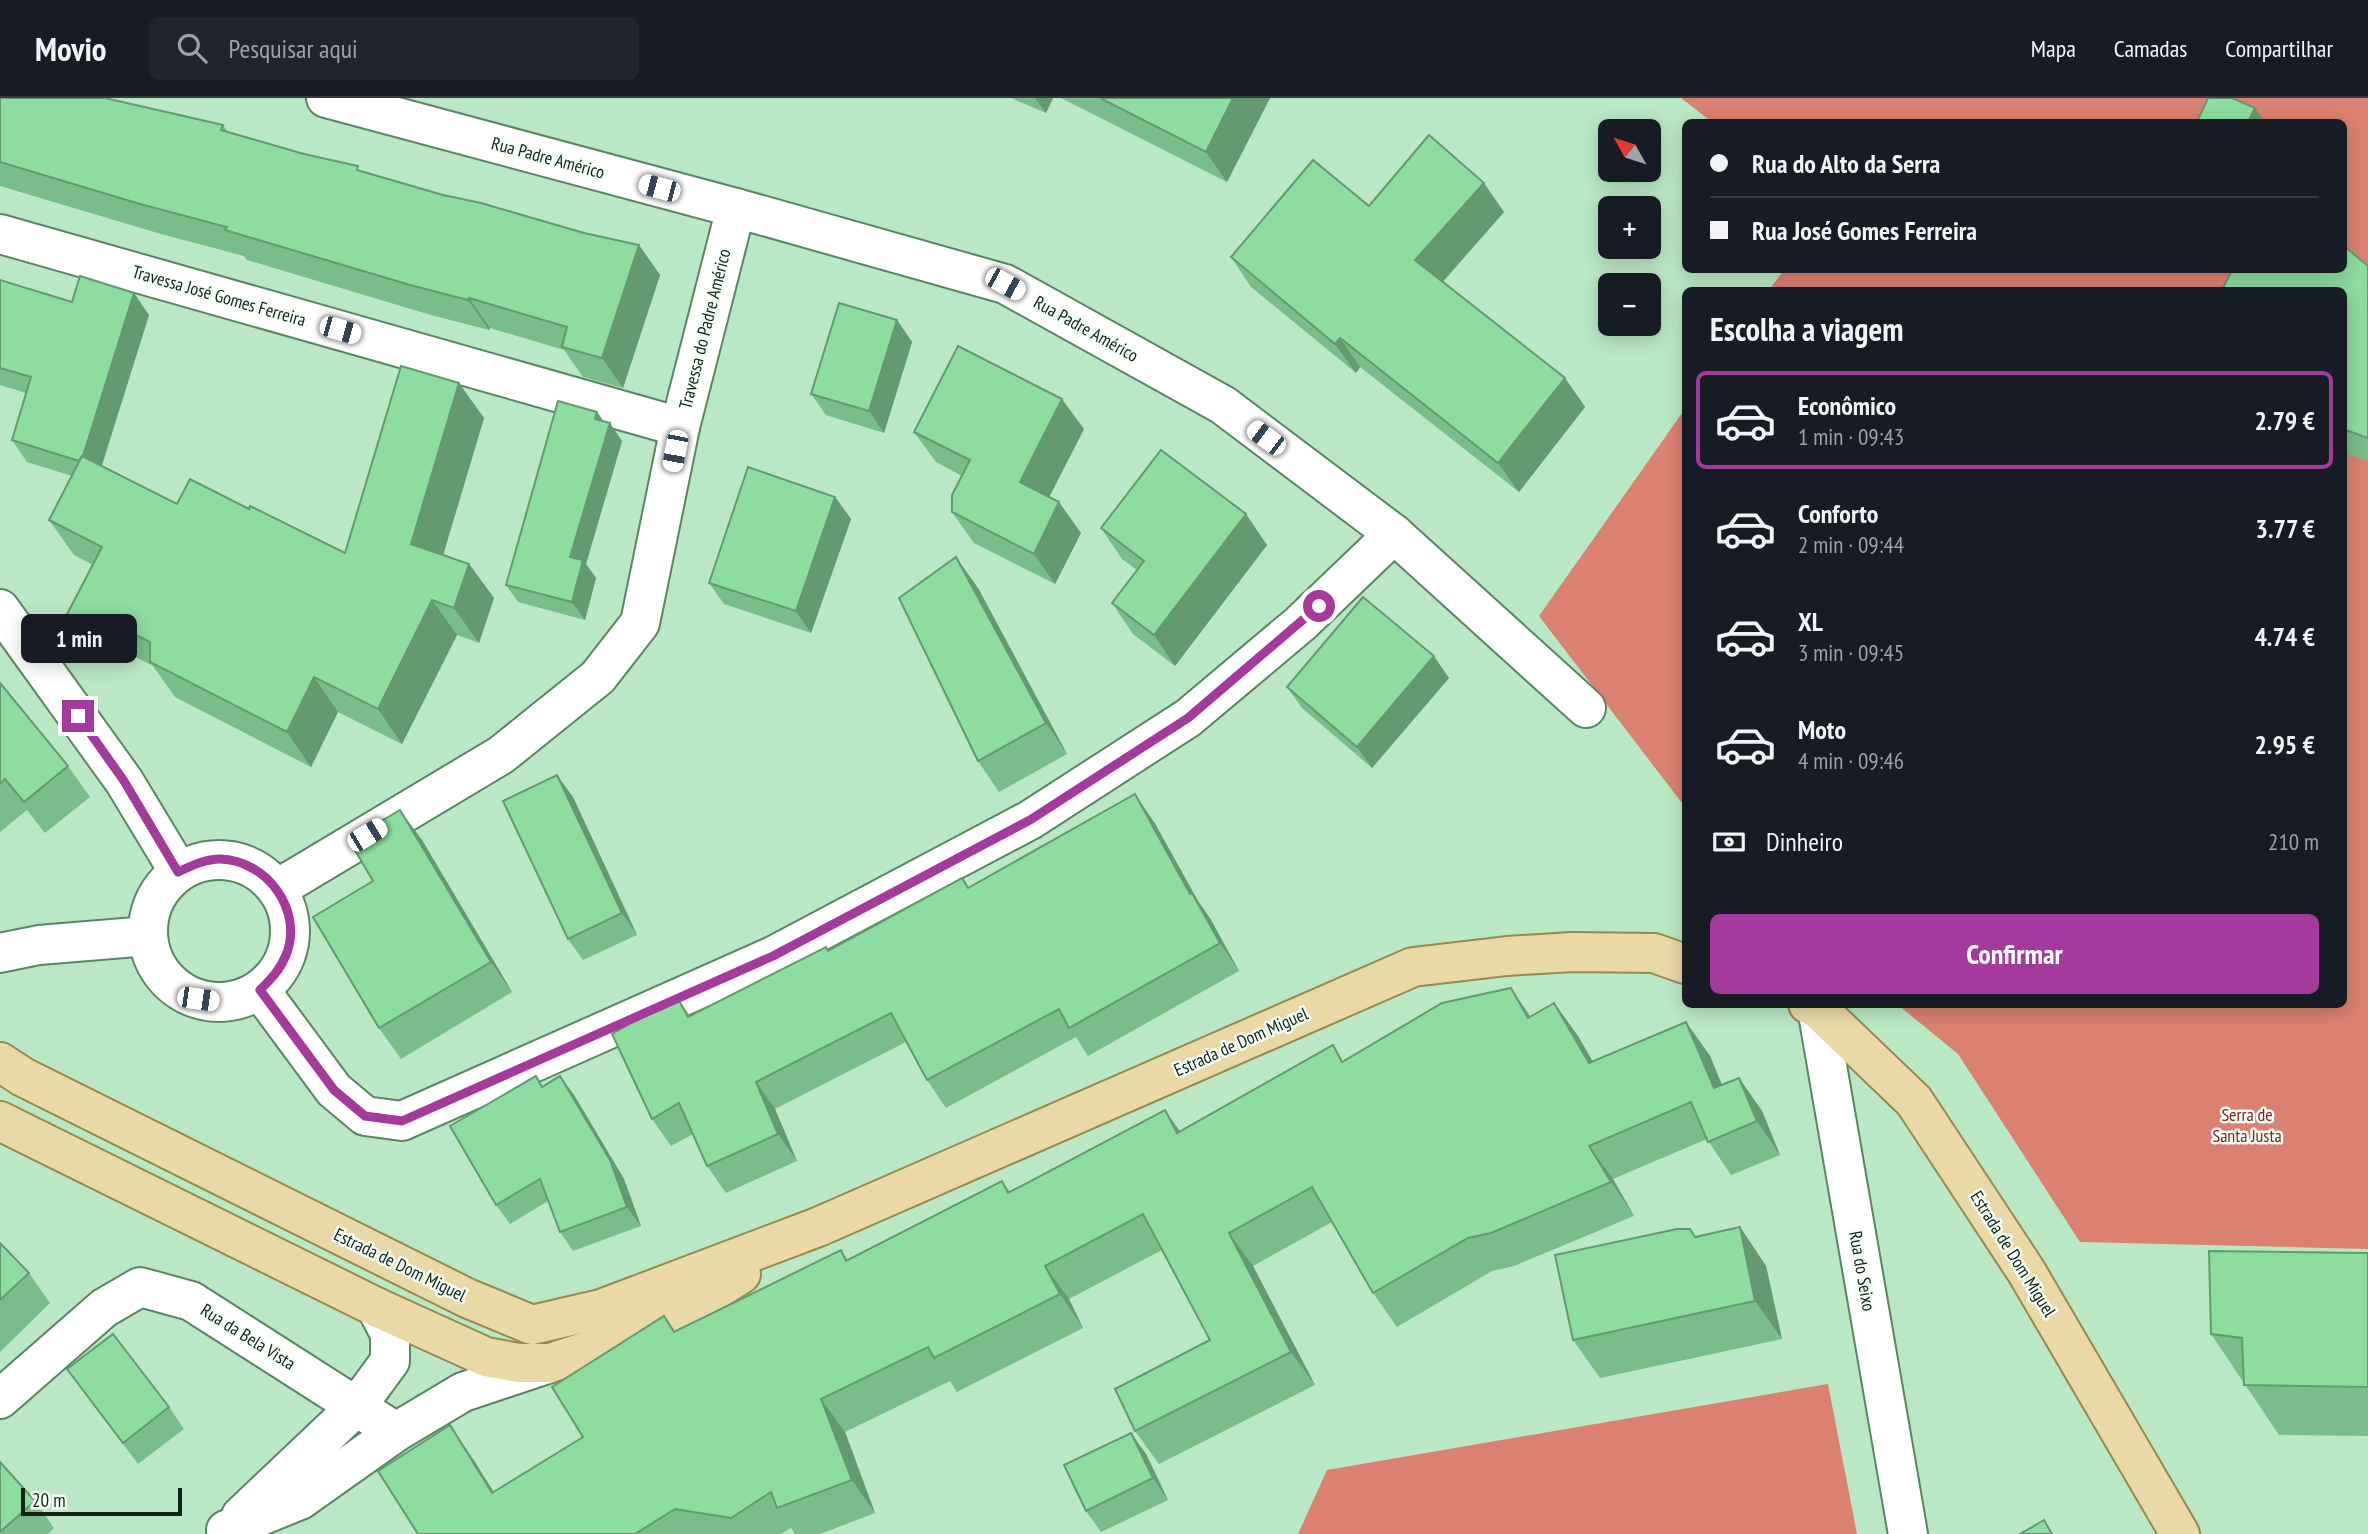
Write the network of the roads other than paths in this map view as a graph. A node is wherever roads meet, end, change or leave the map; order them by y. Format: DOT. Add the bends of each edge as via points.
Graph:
graph roads {
  1 [pos="326,98"];
  2 [pos="736,208"];
  3 [pos="0,234"];
  4 [pos="680,426"];
  5 [pos="1394,534"];
  6 [pos="0,609"];
  7 [pos="1586,708"];
  8 [pos="178,872"];
  9 [pos="277,889"];
  10 [pos="148,936"];
  11 [pos="0,953"];
  12 [pos="1682,963"];
  13 [pos="260,990"];
  14 [pos="1813,1008"];
  15 [pos="1815,1008"];
  16 [pos="0,1062"];
  17 [pos="0,1121"];
  18 [pos="818,1227"];
  19 [pos="376,1307"];
  20 [pos="550,1363"];
  21 [pos="0,1399"];
  22 [pos="357,1406"];
  23 [pos="396,1432"];
  24 [pos="224,1532"];
  25 [pos="1908,1534"];
  26 [pos="2180,1534"];
  1 -- 2 [label="street, Rua Padre Américo"];
  2 -- 4 [label="street, Travessa do Padre Américo"];
  2 -- 5 [label="street, Rua Padre Américo" via="1005,284 1223,405"];
  3 -- 4 [label="street, Travessa José Gomes Ferreira"];
  4 -- 9 [label="street, Travessa do Padre Américo" via="640,623 598,677 501,755"];
  5 -- 7 [label="street, Rua Padre Américo"];
  5 -- 13 [label="street" via="1300,624 1188,718 1030,820 773,956 402,1121 365,1116 334,1090"];
  6 -- 8 [label="street" via="124,781"];
  8 -- 9 [label="street" via="220,859 262,873"];
  8 -- 10 [label="street" via="161,889 150,911"];
  9 -- 13 [label="street" via="288,909 291,932 287,954"];
  10 -- 11 [label="street"];
  10 -- 13 [label="street" via="163,976 188,995 220,1002"];
  12 -- 18 [label="main road, Estrada de Dom Miguel" via="1654,953 1572,952 1413,967"];
  14 -- 25 [label="street, Rua do Seixo"];
  15 -- 26 [label="main road, Estrada de Dom Miguel" via="1914,1101 2026,1271"];
  16 -- 18 [label="main road, Estrada de Dom Miguel" via="454,1292 532,1325 601,1309"];
  17 -- 19 [label="main road, Estrada de Dom Miguel"];
  18 -- 20 [label="main road, Estrada de Dom Miguel" via="651,1330"];
  19 -- 20 [label="main road, Estrada de Dom Miguel" via="486,1357"];
  19 -- 22 [label="street, Estrada de Dom Miguel" via="390,1334 390,1361"];
  20 -- 23 [label="street, Estrada de Dom Miguel" via="463,1392"];
  21 -- 22 [label="street, Rua da Bela Vista" via="104,1308 141,1287 191,1301"];
  22 -- 23 [label="street, Rua da Bela Vista"];
  22 -- 24 [label="street, Estrada de Dom Miguel"];
  23 -- 24 [label="street, Estrada de Dom Miguel" via="300,1500"];
}
